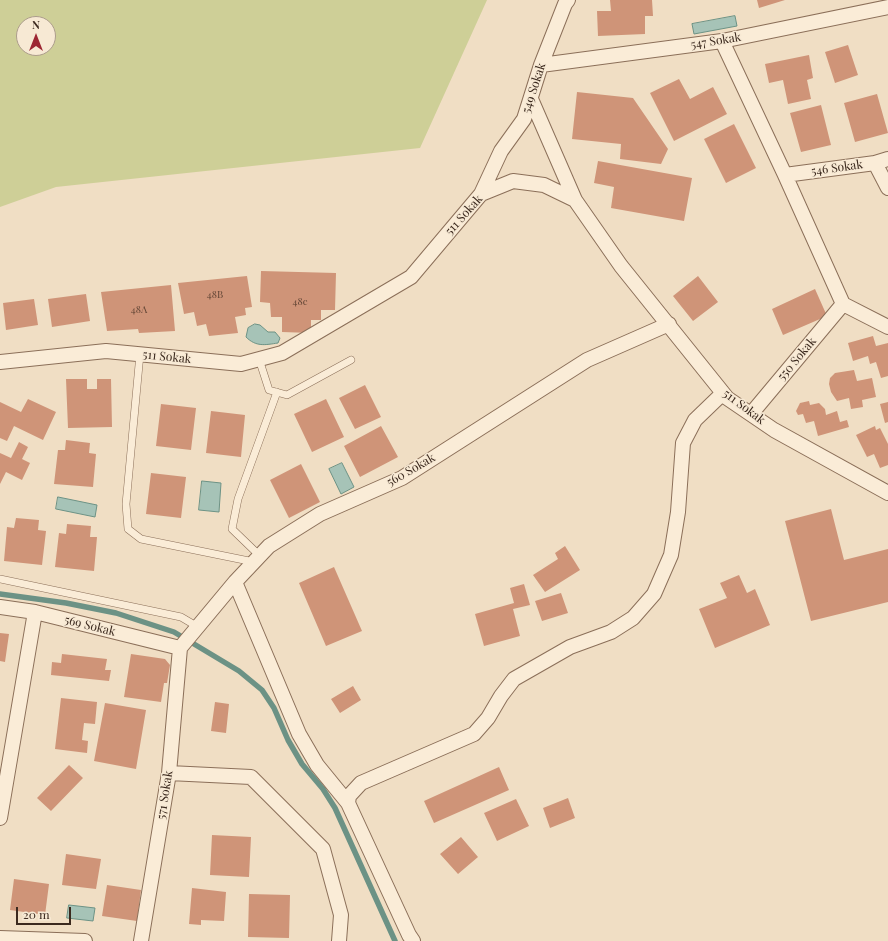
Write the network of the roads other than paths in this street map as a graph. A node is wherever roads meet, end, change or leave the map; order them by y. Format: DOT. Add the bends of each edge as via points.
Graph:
graph roads {
  1 [pos="568,0"];
  2 [pos="888,7"];
  3 [pos="722,41"];
  4 [pos="542,65"];
  5 [pos="531,99"];
  6 [pos="881,161"];
  7 [pos="785,176"];
  8 [pos="888,188"];
  9 [pos="481,194"];
  10 [pos="575,200"];
  11 [pos="843,304"];
  12 [pos="669,324"];
  13 [pos="888,327"];
  14 [pos="140,354"];
  15 [pos="259,359"];
  16 [pos="351,360"];
  17 [pos="0,362"];
  18 [pos="277,392"];
  19 [pos="723,393"];
  20 [pos="751,414"];
  21 [pos="888,493"];
  22 [pos="257,559"];
  23 [pos="0,579"];
  24 [pos="235,582"];
  25 [pos="0,607"];
  26 [pos="36,612"];
  27 [pos="195,630"];
  28 [pos="181,647"];
  29 [pos="169,774"];
  30 [pos="348,803"];
  31 [pos="0,818"];
  32 [pos="0,938"];
  33 [pos="85,941"];
  34 [pos="140,941"];
  35 [pos="340,941"];
  36 [pos="413,941"];
  1 -- 4 [label="street, 549 Sokak"];
  2 -- 3 [label="street, 547 Sokak"];
  3 -- 4 [label="street, 547 Sokak"];
  3 -- 7 [label="street"];
  4 -- 5 [label="street, 549 Sokak"];
  5 -- 9 [label="street, 549 Sokak" via="524,119 501,151"];
  5 -- 10 [label="street"];
  6 -- 7 [label="street, 546 Sokak"];
  6 -- 8 [label="street"];
  7 -- 11 [label="street"];
  9 -- 10 [label="street, 511 Sokak" via="513,181 544,185"];
  9 -- 15 [label="street, 511 Sokak" via="411,277 282,353"];
  10 -- 12 [label="street, 511 Sokak" via="622,266"];
  11 -- 13 [label="street"];
  11 -- 20 [label="street, 550 Sokak"];
  12 -- 19 [label="street, 511 Sokak"];
  12 -- 22 [label="street, 560 Sokak" via="587,360 402,478 320,514 269,546"];
  14 -- 15 [label="street, 511 Sokak" via="241,364"];
  14 -- 17 [label="street, 511 Sokak" via="106,351"];
  14 -- 22 [label="lane" via="126,504 128,529 141,539"];
  15 -- 18 [label="lane" via="269,390"];
  16 -- 18 [label="lane" via="287,395"];
  18 -- 22 [label="lane" via="238,499 232,529"];
  19 -- 20 [label="street, 511 Sokak"];
  19 -- 30 [label="street" via="695,420 683,443 678,512 671,555 654,594 633,618 610,632 570,647 514,679 474,734 361,783 349,796"];
  20 -- 21 [label="street, 511 Sokak" via="774,430"];
  22 -- 24 [label="street, 560 Sokak"];
  23 -- 27 [label="lane" via="181,617"];
  24 -- 27 [label="street, 560 Sokak"];
  24 -- 30 [label="street" via="299,734 317,765"];
  25 -- 26 [label="street, 569 Sokak"];
  26 -- 28 [label="street, 569 Sokak"];
  26 -- 31 [label="street"];
  27 -- 28 [label="street, 560 Sokak"];
  28 -- 29 [label="street, 571 Sokak"];
  29 -- 34 [label="street, 571 Sokak"];
  29 -- 35 [label="street" via="251,777 323,849 341,914"];
  30 -- 36 [label="street"];
  32 -- 33 [label="street"];
}
